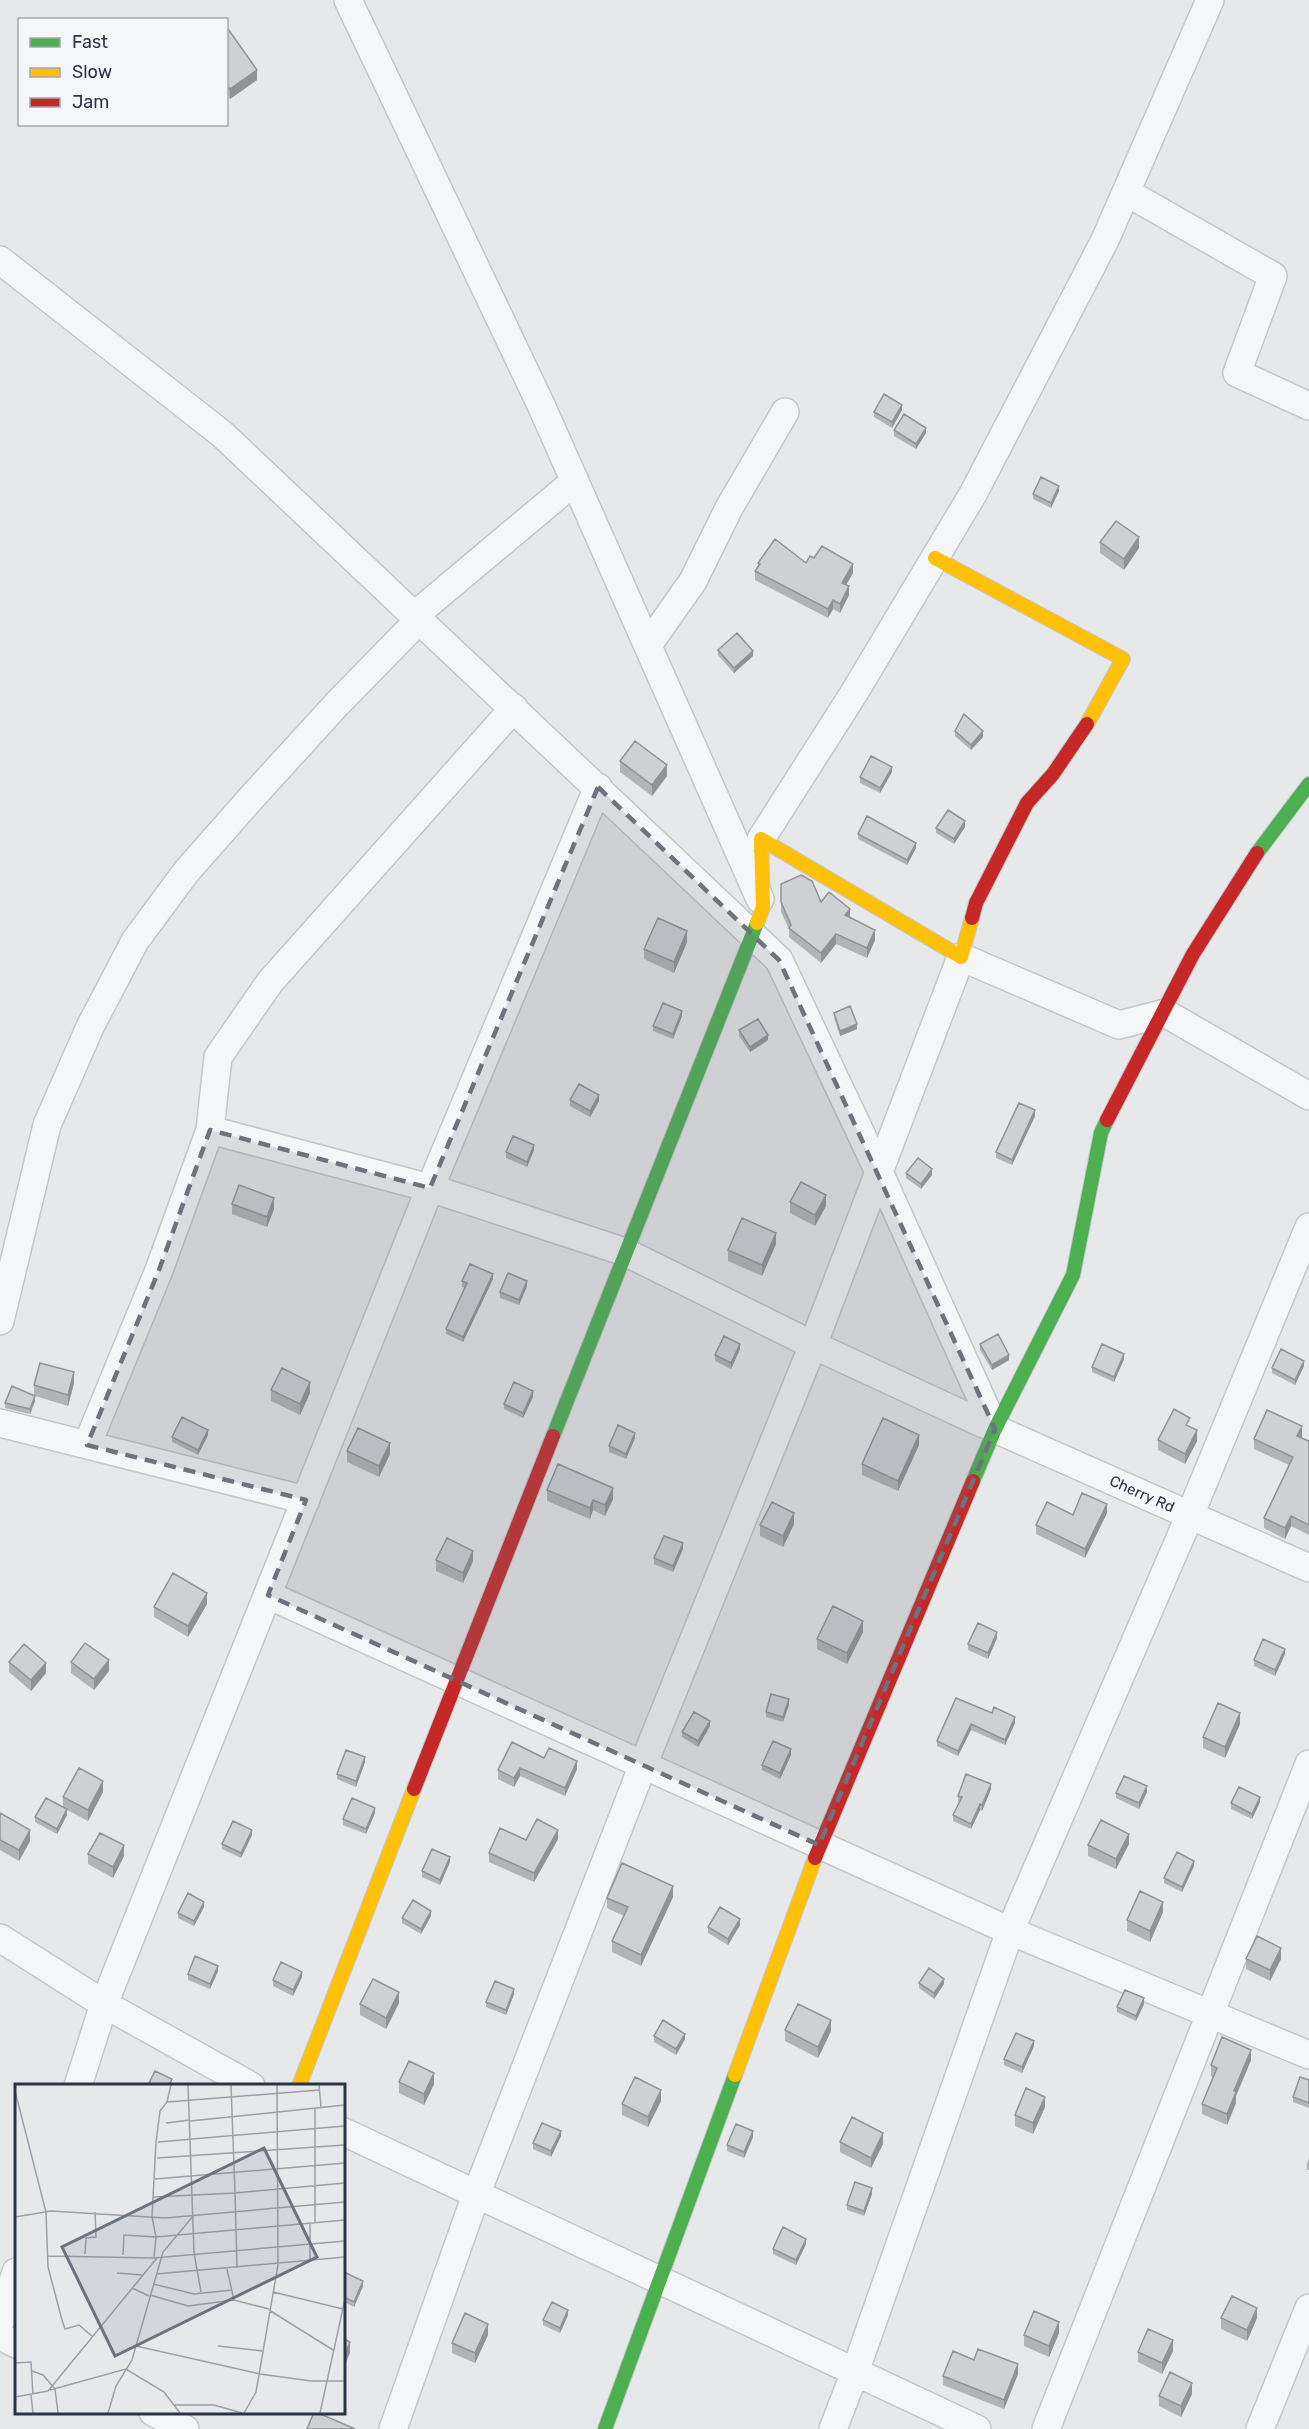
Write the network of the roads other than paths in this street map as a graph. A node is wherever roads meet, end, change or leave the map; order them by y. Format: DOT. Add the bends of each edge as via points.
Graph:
graph roads {
  1 [pos="348,0"];
  2 [pos="1210,0"];
  3 [pos="1126,192"];
  4 [pos="0,260"];
  5 [pos="1309,406"];
  6 [pos="784,412"];
  7 [pos="575,481"];
  8 [pos="935,558"];
  9 [pos="417,617"];
  10 [pos="648,645"];
  11 [pos="514,708"];
  12 [pos="1309,784"];
  13 [pos="598,787"];
  14 [pos="760,840"];
  15 [pos="763,907"];
  16 [pos="753,933"];
  17 [pos="961,957"];
  18 [pos="779,960"];
  19 [pos="1165,1013"];
  20 [pos="1309,1096"];
  21 [pos="210,1130"];
  22 [pos="879,1172"];
  23 [pos="430,1188"];
  24 [pos="1309,1227"];
  25 [pos="625,1252"];
  26 [pos="0,1321"];
  27 [pos="813,1345"];
  28 [pos="0,1423"];
  29 [pos="985,1424"];
  30 [pos="87,1445"];
  31 [pos="306,1500"];
  32 [pos="1190,1515"];
  33 [pos="1309,1568"];
  34 [pos="268,1595"];
  35 [pos="456,1680"];
  36 [pos="1309,1764"];
  37 [pos="643,1765"];
  38 [pos="819,1845"];
  39 [pos="1010,1931"];
  40 [pos="0,1938"];
  41 [pos="104,2004"];
  42 [pos="1209,2013"];
  43 [pos="1309,2055"];
  44 [pos="78,2084"];
  45 [pos="248,2084"];
  46 [pos="299,2084"];
  47 [pos="345,2132"];
  48 [pos="477,2195"];
  49 [pos="15,2275"];
  50 [pos="660,2280"];
  51 [pos="1309,2308"];
  52 [pos="0,2322"];
  53 [pos="0,2336"];
  54 [pos="15,2344"];
  55 [pos="855,2372"];
  56 [pos="393,2429"];
  57 [pos="605,2429"];
  58 [pos="833,2429"];
  59 [pos="977,2429"];
  60 [pos="1046,2429"];
  61 [pos="1260,2429"];
  1 -- 7 [label="street"];
  2 -- 3 [label="street"];
  3 -- 5 [label="street" via="1273,276 1237,373"];
  3 -- 8 [label="street" via="1106,240 974,494"];
  4 -- 9 [label="street" via="222,434"];
  6 -- 10 [label="street" via="729,507 693,581"];
  7 -- 9 [label="street"];
  7 -- 10 [label="street"];
  8 -- 14 [label="street"];
  8 -- 17 [label="street" via="1123,659 1090,720 1028,803 976,903"];
  9 -- 11 [label="street"];
  9 -- 26 [label="street" via="230,821 135,941 90,1027 47,1125"];
  10 -- 15 [label="street"];
  11 -- 13 [label="street"];
  11 -- 21 [label="street" via="270,982 218,1057"];
  12 -- 19 [label="street" via="1245,869 1193,954"];
  13 -- 16 [label="street"];
  13 -- 23 [label="street"];
  14 -- 15 [label="street"];
  14 -- 17 [label="street"];
  15 -- 16 [label="street"];
  15 -- 18 [label="street"];
  16 -- 18 [label="street"];
  16 -- 25 [label="street"];
  17 -- 19 [label="street" via="1119,1025"];
  17 -- 22 [label="street"];
  18 -- 22 [label="street"];
  19 -- 20 [label="street"];
  19 -- 29 [label="street" via="1101,1133 1073,1275"];
  21 -- 23 [label="street, Cherry Rd"];
  21 -- 30 [label="street" via="159,1270"];
  22 -- 27 [label="street"];
  22 -- 29 [label="street"];
  23 -- 25 [label="street, Cherry Rd"];
  23 -- 31 [label="street"];
  24 -- 32 [label="street"];
  25 -- 27 [label="street, Cherry Rd"];
  25 -- 35 [label="street"];
  27 -- 29 [label="street, Cherry Rd"];
  27 -- 37 [label="street"];
  28 -- 30 [label="street"];
  29 -- 32 [label="street, Cherry Rd"];
  29 -- 38 [label="street"];
  30 -- 31 [label="street"];
  31 -- 34 [label="street"];
  32 -- 33 [label="street, Cherry Rd"];
  32 -- 39 [label="street"];
  34 -- 35 [label="street"];
  34 -- 41 [label="street"];
  35 -- 37 [label="street"];
  35 -- 46 [label="street"];
  36 -- 42 [label="street"];
  37 -- 38 [label="street"];
  37 -- 48 [label="street"];
  38 -- 39 [label="street"];
  38 -- 50 [label="street"];
  39 -- 42 [label="street"];
  39 -- 55 [label="street"];
  40 -- 41 [label="street"];
  41 -- 44 [label="street"];
  41 -- 45 [label="street"];
  42 -- 43 [label="street"];
  42 -- 60 [label="street"];
  47 -- 48 [label="street"];
  48 -- 50 [label="street"];
  48 -- 56 [label="street"];
  49 -- 52 [label="street"];
  50 -- 55 [label="street"];
  50 -- 57 [label="street"];
  51 -- 61 [label="street"];
  53 -- 54 [label="street"];
  55 -- 58 [label="street"];
  55 -- 59 [label="street"];
}
